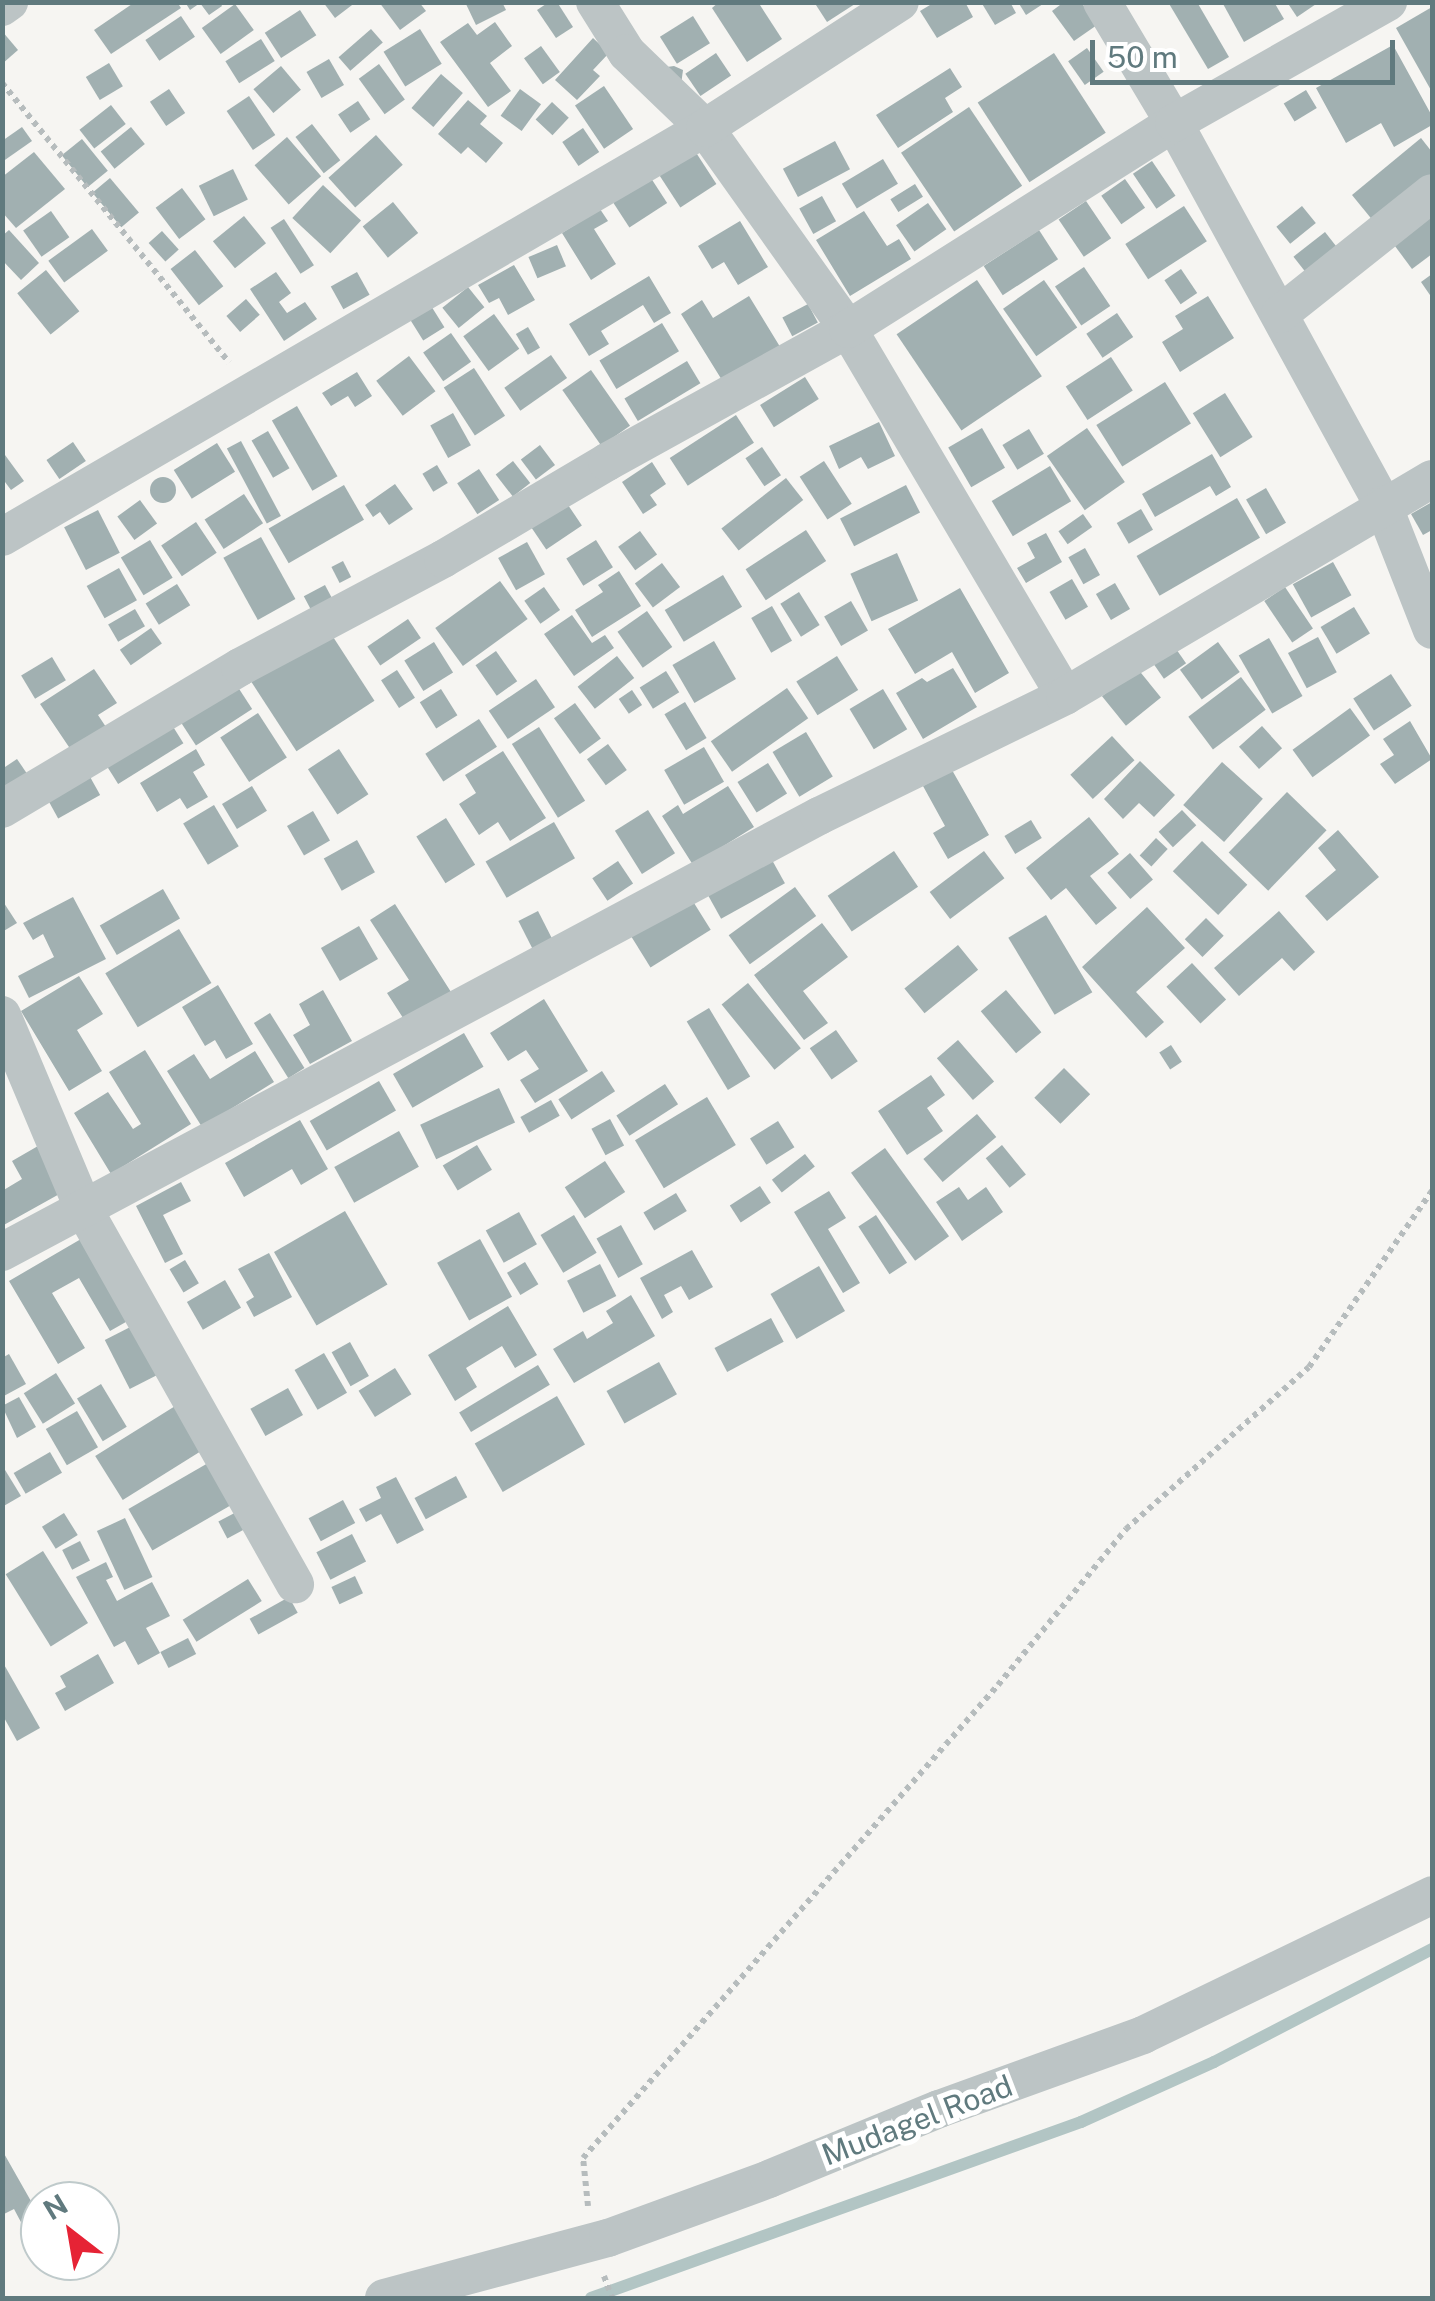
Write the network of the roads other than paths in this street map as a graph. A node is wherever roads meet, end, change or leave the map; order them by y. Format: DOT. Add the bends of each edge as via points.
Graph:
graph roads {
  1 [pos="595,2"];
  2 [pos="900,2"];
  3 [pos="1102,2"];
  4 [pos="1388,2"];
  5 [pos="1174,123"];
  6 [pos="705,128"];
  7 [pos="1432,193"];
  8 [pos="1280,314"];
  9 [pos="848,329"];
  10 [pos="1432,479"];
  11 [pos="1383,505"];
  12 [pos="2,537"];
  13 [pos="1432,630"];
  14 [pos="1065,696"];
  15 [pos="2,809"];
  16 [pos="2,1015"];
  17 [pos="83,1208"];
  18 [pos="2,1252"];
  19 [pos="295,1584"];
  20 [pos="1432,1895"];
  21 [pos="384,2298"];
  1 -- 6 [label="street" via="627,53"];
  2 -- 6 [label="street"];
  3 -- 5 [label="street"];
  4 -- 5 [label="street"];
  5 -- 8 [label="street"];
  5 -- 9 [label="street"];
  6 -- 9 [label="street"];
  6 -- 12 [label="street"];
  7 -- 8 [label="street"];
  8 -- 11 [label="street"];
  9 -- 14 [label="street"];
  9 -- 15 [label="street" via="240,666"];
  10 -- 11 [label="street"];
  11 -- 13 [label="street"];
  11 -- 14 [label="street"];
  14 -- 17 [label="street" via="820,816"];
  16 -- 17 [label="street"];
  17 -- 18 [label="street"];
  17 -- 19 [label="street"];
  20 -- 21 [label="street, Mudagel Road" via="1142,2034 592,2242"];
}
